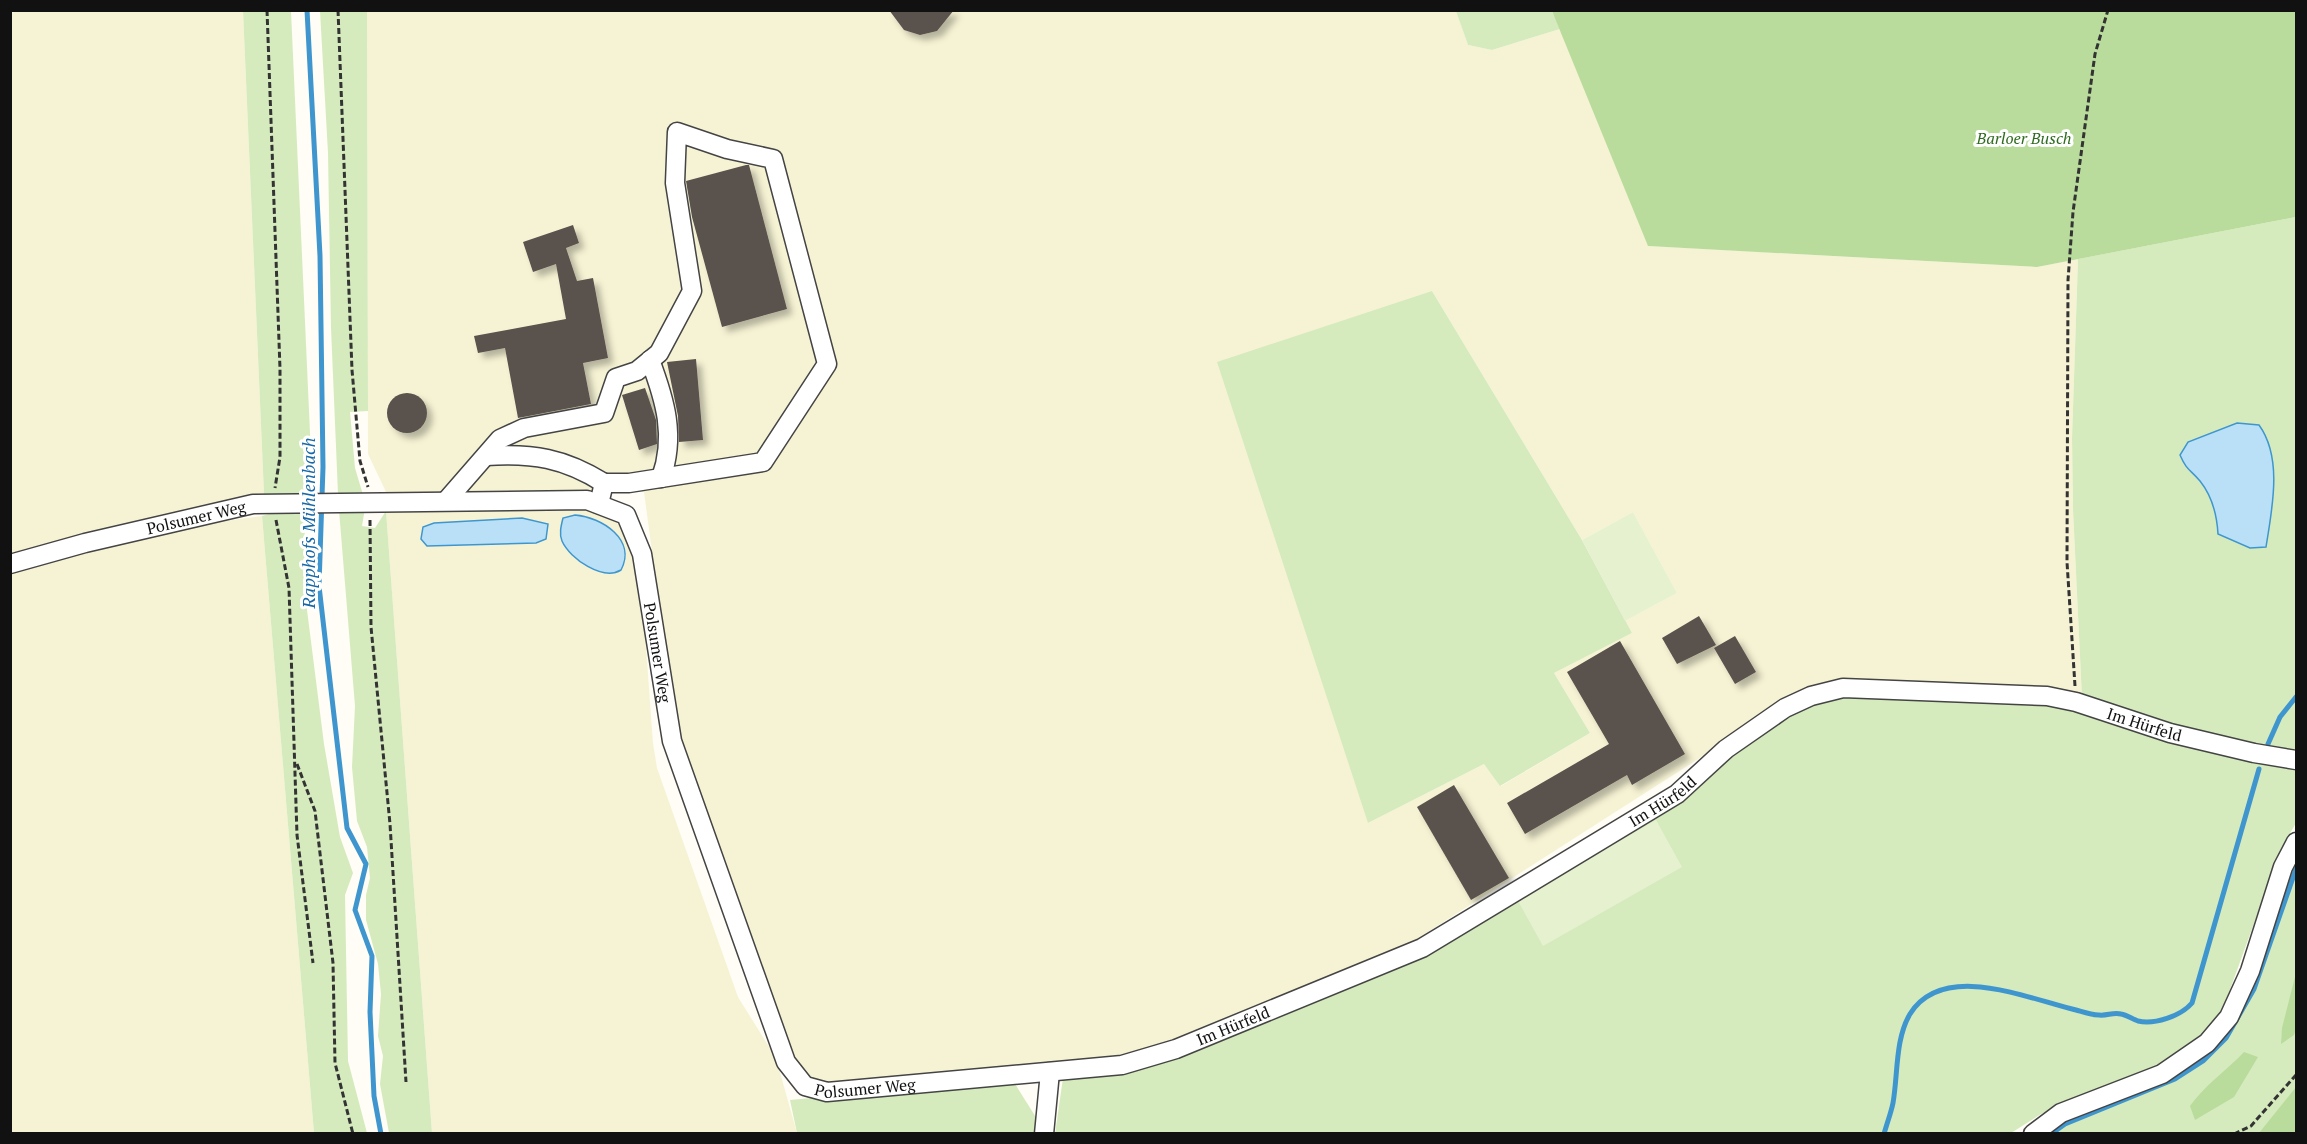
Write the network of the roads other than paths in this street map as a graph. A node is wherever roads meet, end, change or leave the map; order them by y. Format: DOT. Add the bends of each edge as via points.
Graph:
graph roads {
  1 [pos="650,360"];
  2 [pos="486,456"];
  3 [pos="661,478"];
  4 [pos="604,483"];
  5 [pos="446,501"];
  6 [pos="599,504"];
  7 [pos="10,564"];
  8 [pos="2296,760"];
  9 [pos="2296,842"];
  10 [pos="1050,1072"];
  11 [pos="1044,1134"];
  12 [pos="2033,1134"];
  1 -- 2 [label="street" via="637,371 616,378 604,413 524,428 500,439"];
  1 -- 3 [label="street" via="662,391 669,433 669,456"];
  1 -- 3 [label="street" via="659,352 692,291 675,183 677,132 726,149 773,159 827,364 763,462"];
  2 -- 4 [label="street" via="522,454 546,458 581,468"];
  2 -- 5 [label="street"];
  3 -- 4 [label="street"];
  4 -- 6 [label="street"];
  5 -- 6 [label="street, Polsumer Weg" via="587,500"];
  5 -- 7 [label="street, Polsumer Weg" via="253,504"];
  6 -- 10 [label="street, Polsumer Weg" via="626,515 642,554 672,741 786,1062 805,1086 827,1092"];
  8 -- 10 [label="street, Im Hürfeld" via="2170,733 2047,696 1843,688 1811,696 1785,708 1726,749 1677,794 1422,948 1176,1049 1122,1065"];
  9 -- 12 [label="street" via="2283,867 2234,1008 2207,1043 2162,1074 2061,1113"];
  10 -- 11 [label="street"];
}
